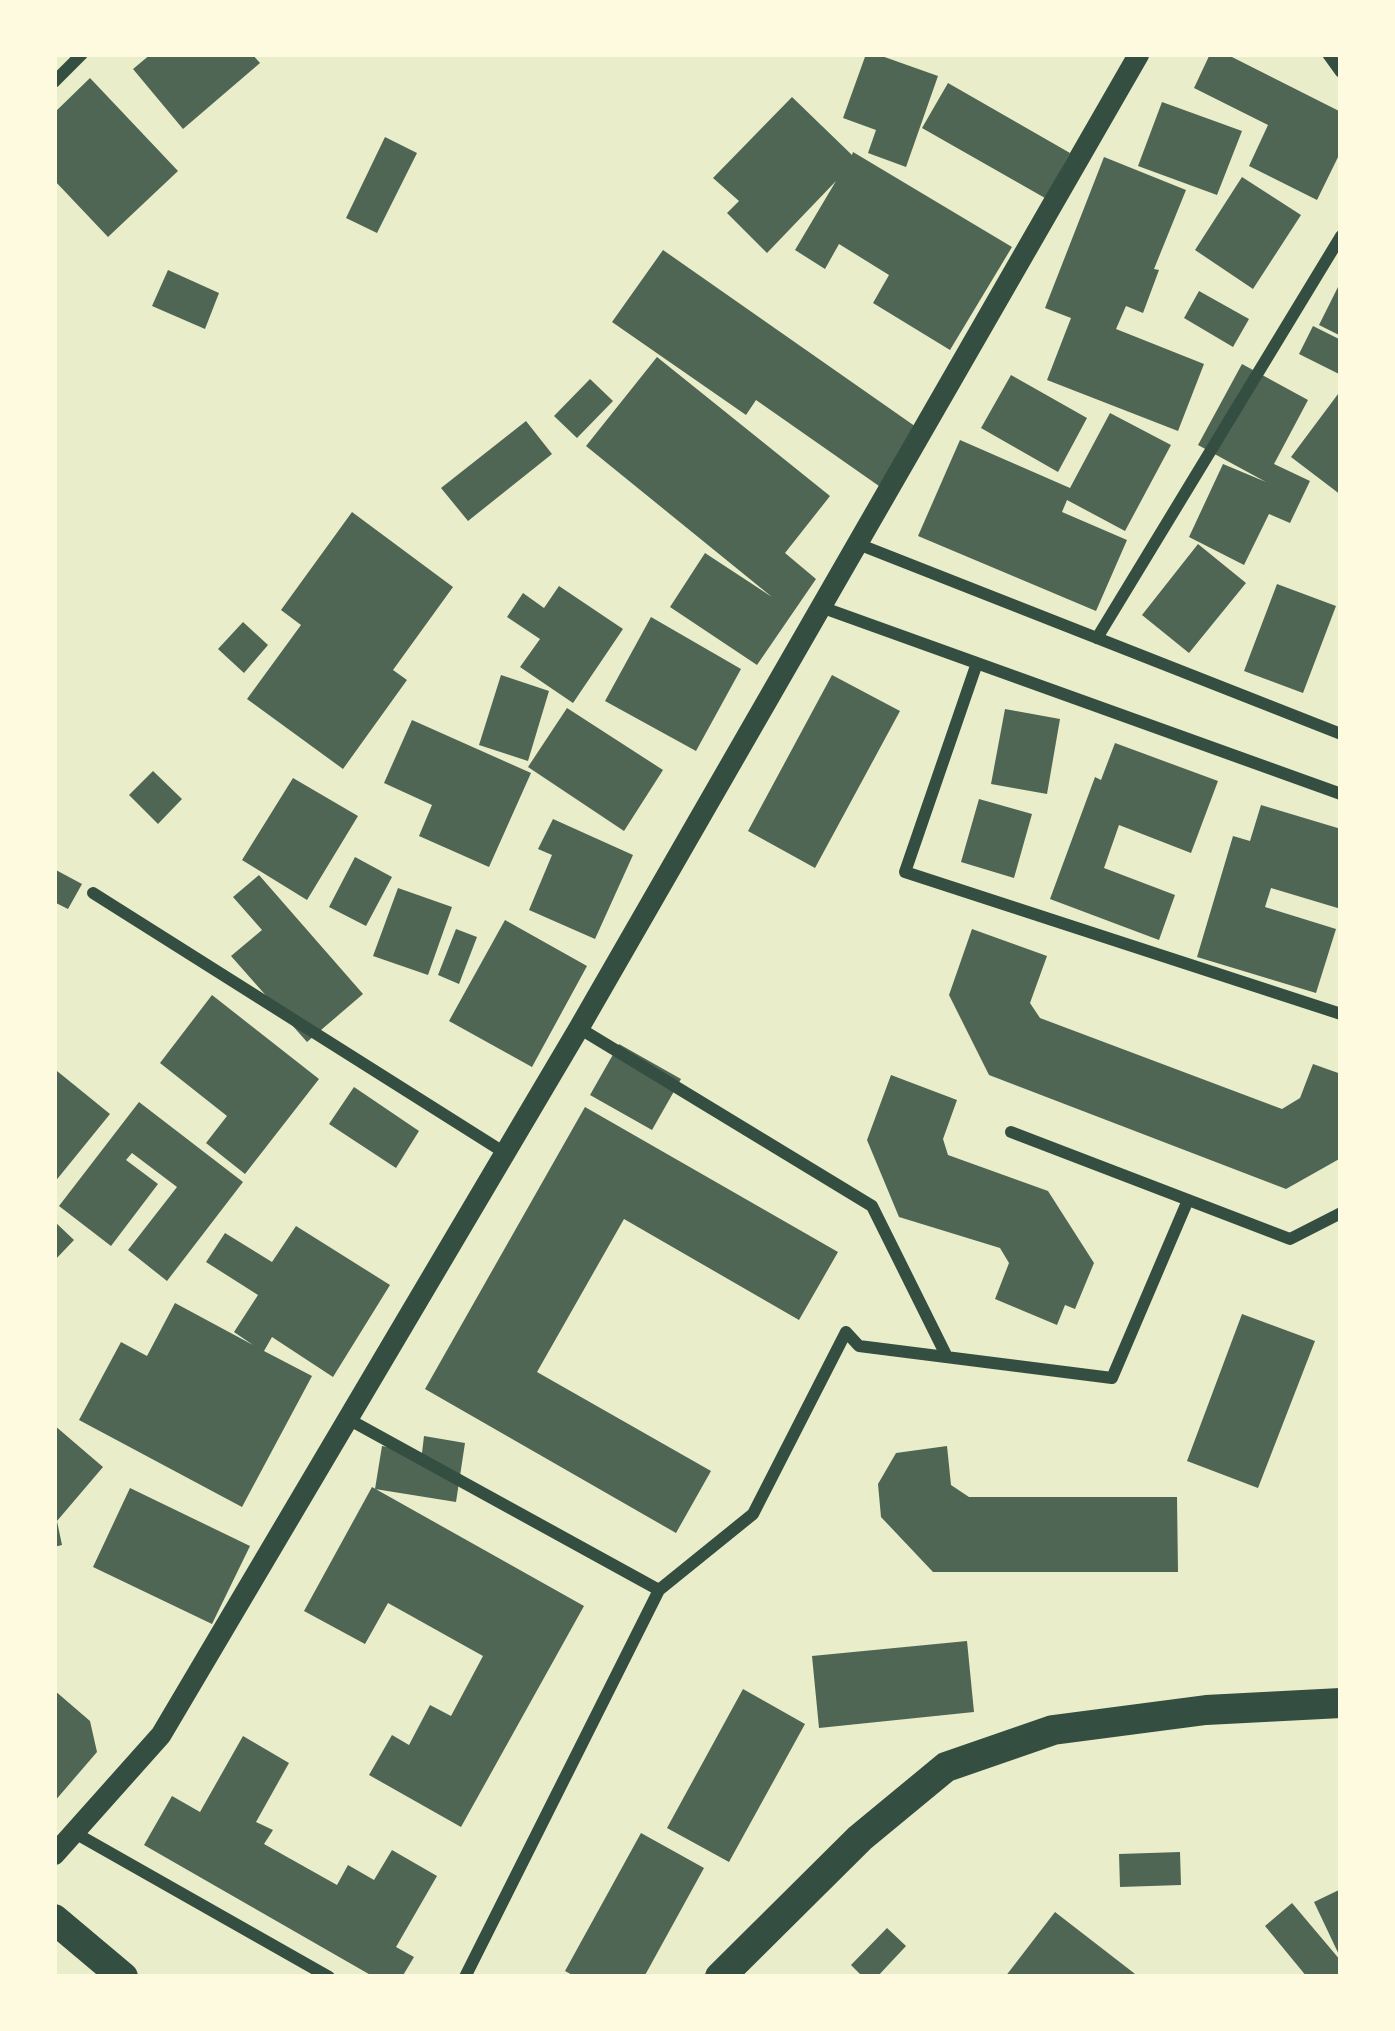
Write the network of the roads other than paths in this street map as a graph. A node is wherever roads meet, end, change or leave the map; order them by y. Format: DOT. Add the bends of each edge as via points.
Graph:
graph roads {
  1 [pos="82,54"];
  2 [pos="1139,54"];
  3 [pos="1328,54"];
  4 [pos="1341,72"];
  5 [pos="54,82"];
  6 [pos="1341,236"];
  7 [pos="857,544"];
  8 [pos="821,607"];
  9 [pos="1097,638"];
  10 [pos="977,663"];
  11 [pos="1341,734"];
  12 [pos="1341,794"];
  13 [pos="93,893"];
  14 [pos="1341,1014"];
  15 [pos="579,1028"];
  16 [pos="1011,1132"];
  17 [pos="506,1153"];
  18 [pos="1188,1200"];
  19 [pos="1341,1213"];
  20 [pos="947,1357"];
  21 [pos="348,1419"];
  22 [pos="659,1590"];
  23 [pos="1341,1703"];
  24 [pos="75,1833"];
  25 [pos="54,1855"];
  26 [pos="54,1919"];
  27 [pos="122,1977"];
  28 [pos="329,1977"];
  29 [pos="465,1977"];
  30 [pos="720,1977"];
  1 -- 5 [label="street"];
  2 -- 7 [label="street"];
  3 -- 4 [label="street"];
  6 -- 9 [label="street"];
  7 -- 8 [label="street"];
  7 -- 9 [label="street"];
  8 -- 10 [label="street"];
  8 -- 15 [label="street"];
  9 -- 11 [label="street"];
  10 -- 12 [label="street"];
  10 -- 14 [label="street" via="905,872"];
  13 -- 17 [label="street"];
  15 -- 17 [label="street"];
  15 -- 20 [label="street" via="872,1206"];
  16 -- 18 [label="street"];
  17 -- 21 [label="street"];
  18 -- 19 [label="street" via="1290,1239"];
  18 -- 20 [label="street" via="1112,1378"];
  20 -- 22 [label="street" via="859,1346 845,1332 753,1514"];
  21 -- 22 [label="street"];
  21 -- 24 [label="street" via="161,1735"];
  22 -- 29 [label="street"];
  23 -- 30 [label="main road" via="1053,1730 946,1767 860,1838"];
  24 -- 25 [label="street"];
  24 -- 28 [label="street"];
  26 -- 27 [label="main road"];
}
